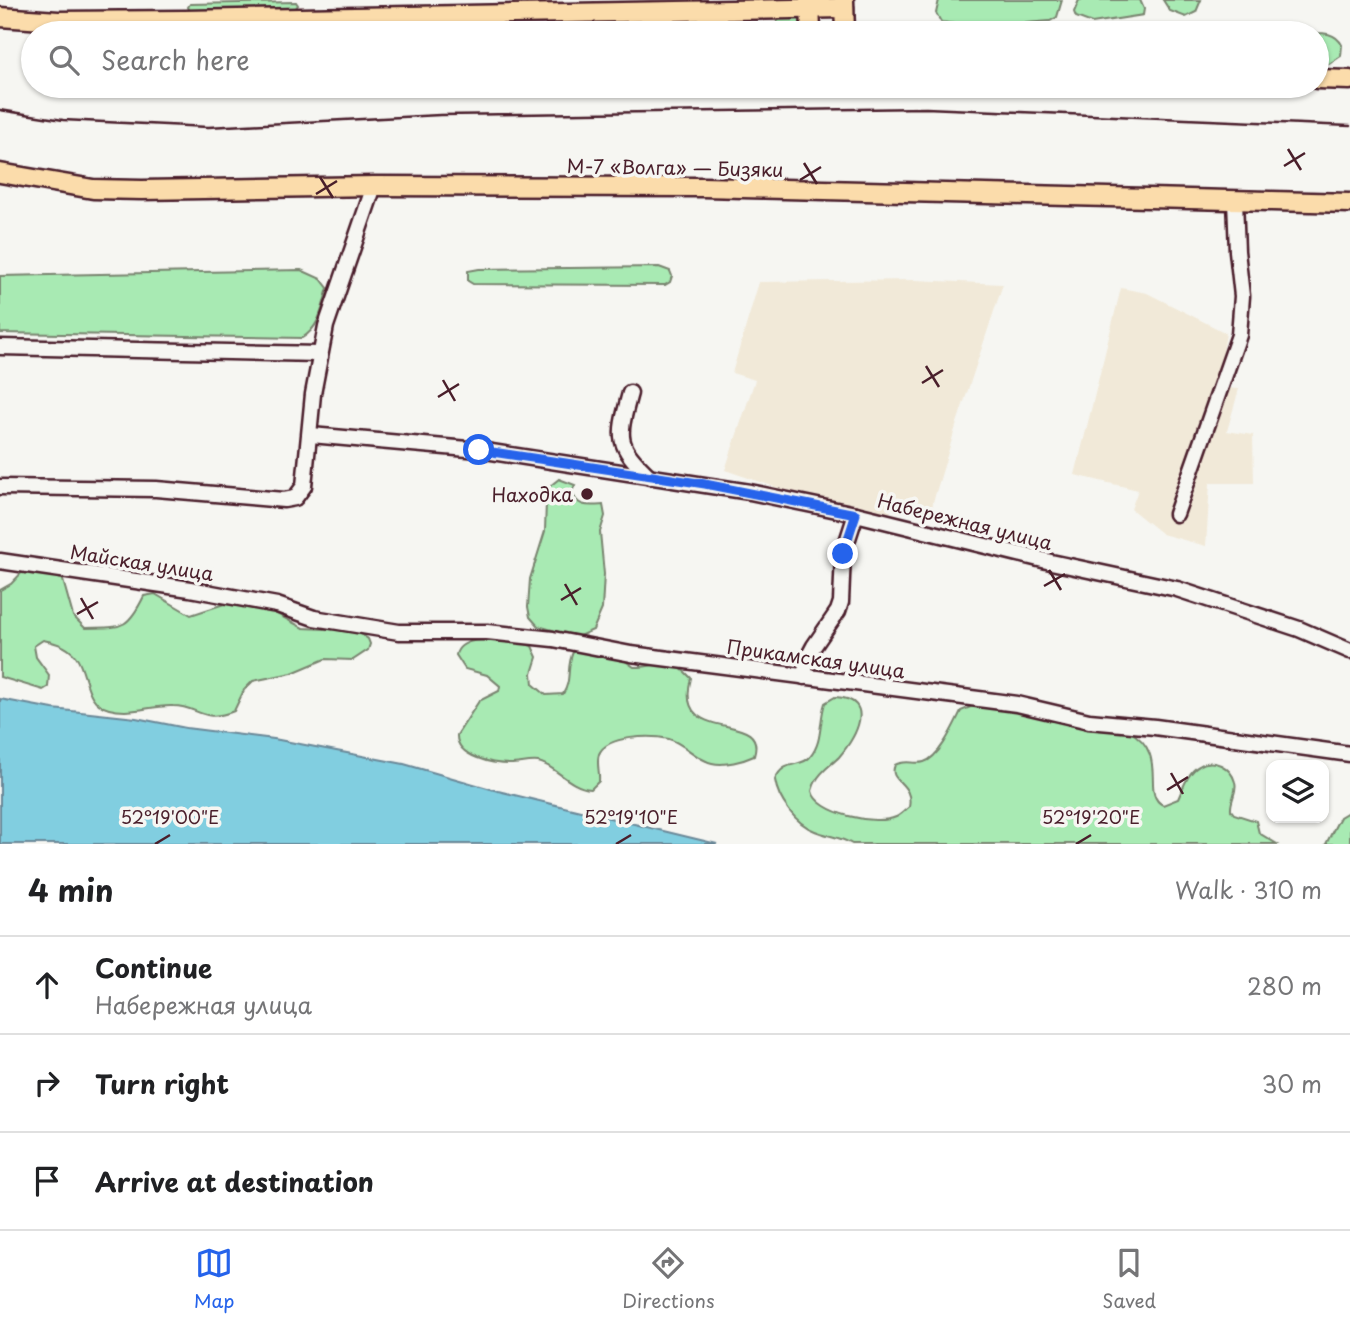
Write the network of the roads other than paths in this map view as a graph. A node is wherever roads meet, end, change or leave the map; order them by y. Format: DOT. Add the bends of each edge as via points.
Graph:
graph roads {
  1 [pos="810,4"];
  2 [pos="844,4"];
  3 [pos="0,17"];
  4 [pos="1329,79"];
  5 [pos="1350,80"];
  6 [pos="0,173"];
  7 [pos="374,186"];
  8 [pos="1235,201"];
  9 [pos="1350,203"];
  10 [pos="0,347"];
  11 [pos="320,354"];
  12 [pos="630,393"];
  13 [pos="311,435"];
  14 [pos="651,478"];
  15 [pos="0,486"];
  16 [pos="856,514"];
  17 [pos="1176,514"];
  18 [pos="0,561"];
  19 [pos="277,605"];
  20 [pos="1350,651"];
  21 [pos="803,677"];
  22 [pos="1350,754"];
  1 -- 2 [label="main road"];
  1 -- 3 [label="main road" via="185,20"];
  4 -- 5 [label="main road"];
  6 -- 7 [label="main road, М-7 «Волга» — Бизяки" via="93,189"];
  7 -- 8 [label="main road, М-7 «Волга» — Бизяки" via="703,187"];
  7 -- 11 [label="street"];
  8 -- 9 [label="main road, М-7 «Волга» — Бизяки"];
  8 -- 17 [label="street" via="1242,296 1239,335"];
  10 -- 11 [label="street"];
  11 -- 13 [label="street"];
  12 -- 14 [label="street" via="621,439 627,454"];
  13 -- 14 [label="street, Набережная улица" via="479,450"];
  13 -- 15 [label="street" via="304,486 290,499 156,489"];
  14 -- 16 [label="street, Набережная улица"];
  16 -- 20 [label="street, Набережная улица" via="1188,592"];
  16 -- 21 [label="street" via="843,554 841,602 807,659"];
  18 -- 19 [label="street, Майская улица"];
  19 -- 21 [label="street, Прикамская улица" via="314,618 399,632 526,636"];
  21 -- 22 [label="street, Прикамская улица" via="1017,704 1089,721"];
}
